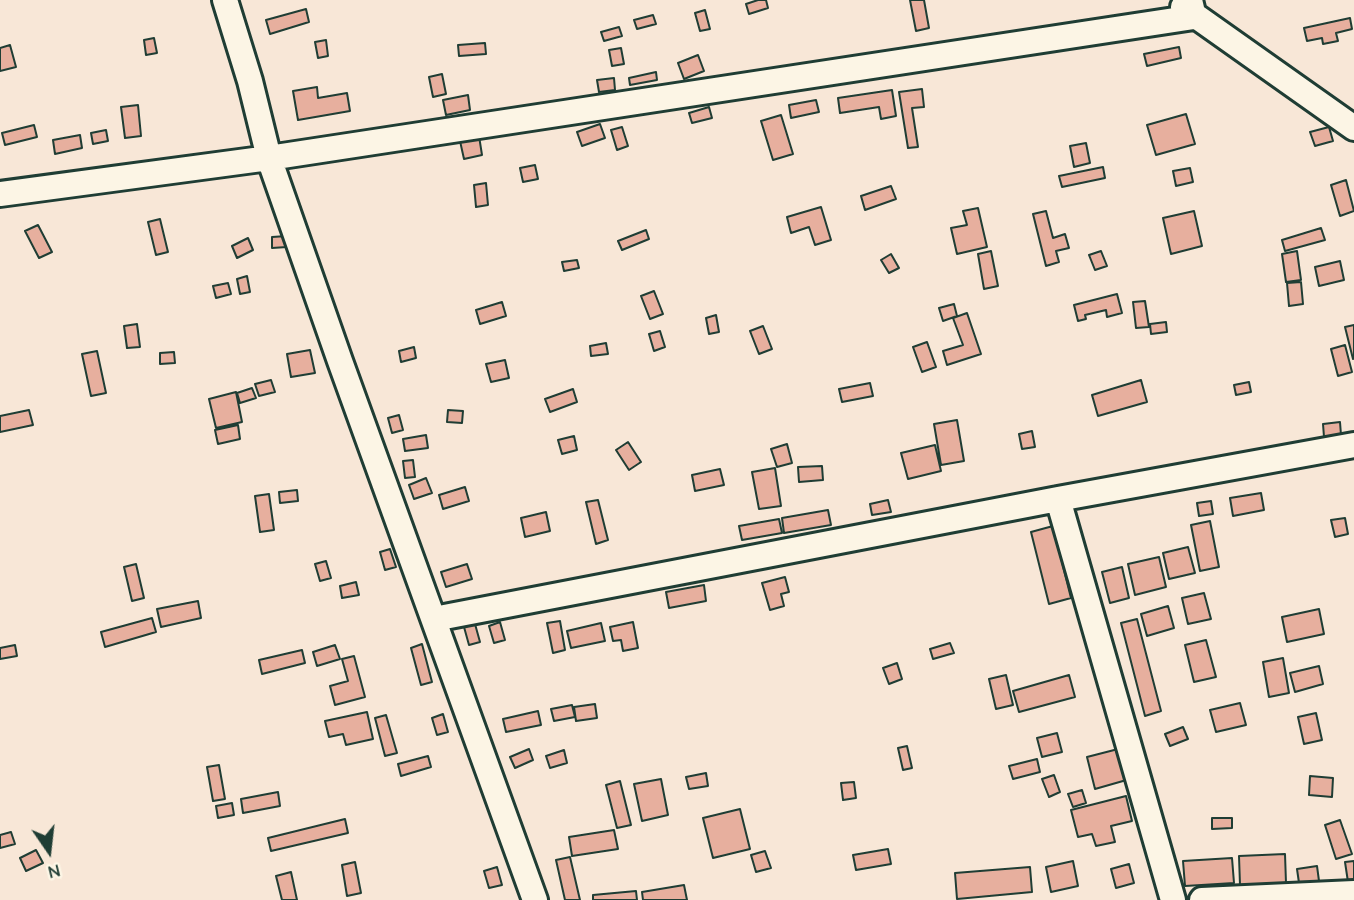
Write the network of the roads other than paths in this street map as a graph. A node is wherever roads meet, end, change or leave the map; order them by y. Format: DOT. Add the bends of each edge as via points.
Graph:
graph roads {
  1 [pos="225,0"];
  2 [pos="1175,0"];
  3 [pos="1192,8"];
  4 [pos="1354,128"];
  5 [pos="270,158"];
  6 [pos="0,194"];
  7 [pos="1354,445"];
  8 [pos="1058,499"];
  9 [pos="434,619"];
  10 [pos="1354,892"];
  11 [pos="535,900"];
  12 [pos="1173,900"];
  13 [pos="1202,900"];
  1 -- 5 [label="street"];
  2 -- 3 [label="street"];
  3 -- 4 [label="street"];
  3 -- 5 [label="street"];
  5 -- 6 [label="street"];
  5 -- 9 [label="street"];
  7 -- 8 [label="street"];
  8 -- 9 [label="street"];
  8 -- 12 [label="street"];
  9 -- 11 [label="street"];
  10 -- 13 [label="street"];
}
